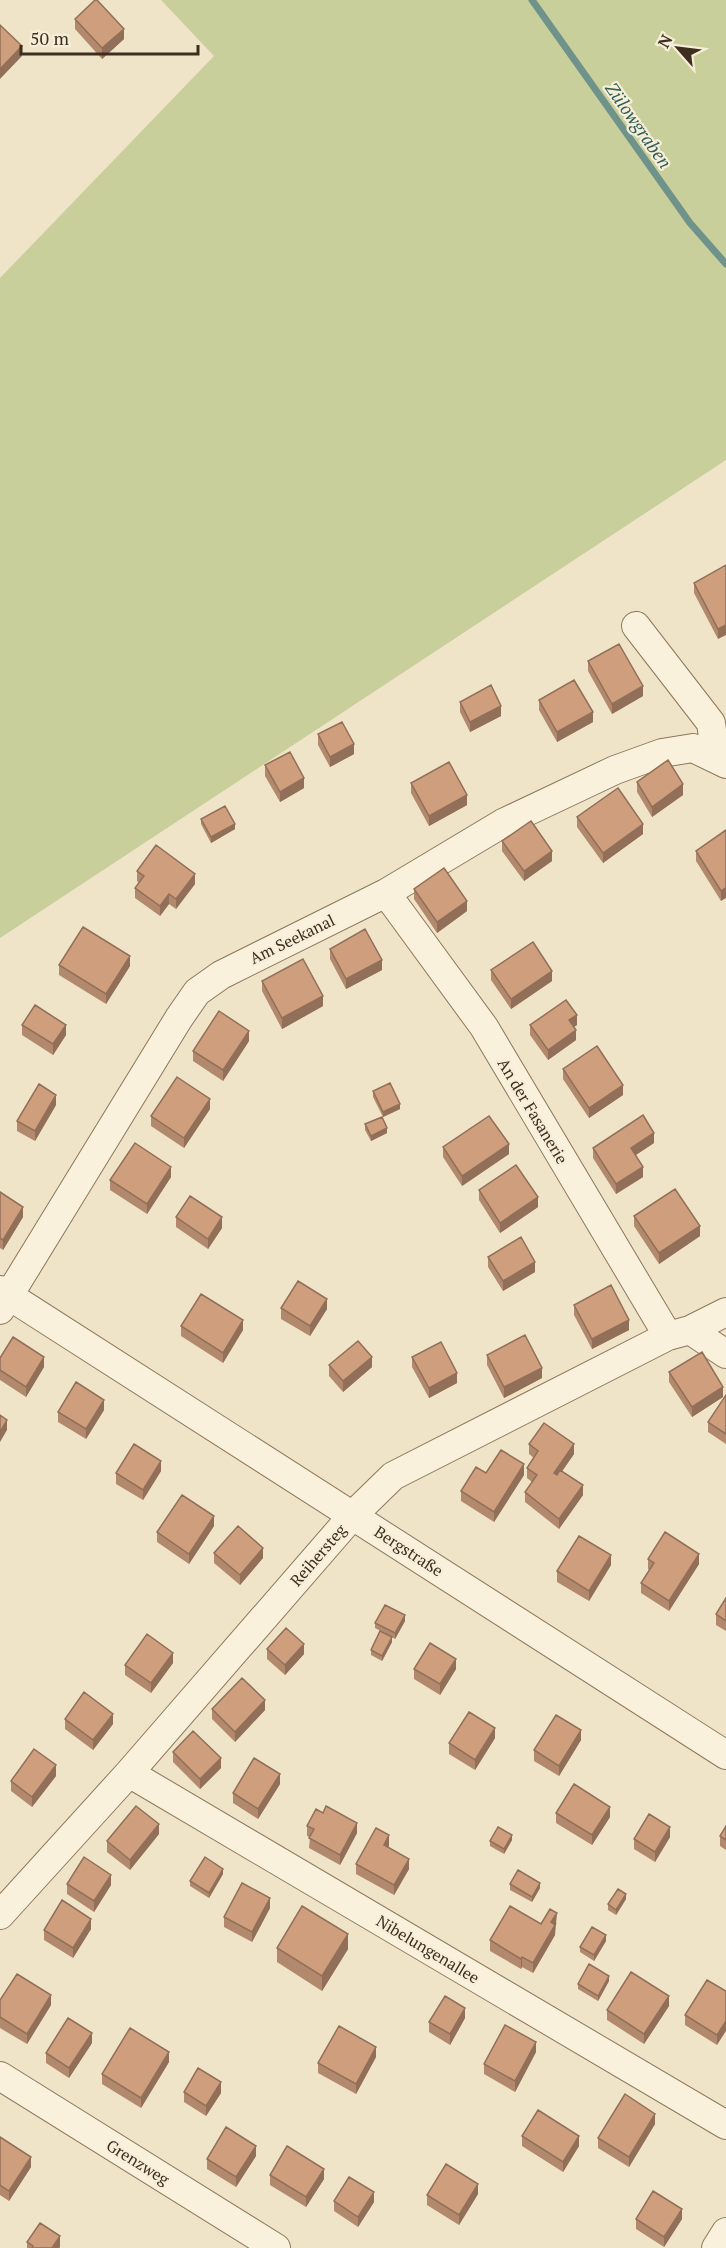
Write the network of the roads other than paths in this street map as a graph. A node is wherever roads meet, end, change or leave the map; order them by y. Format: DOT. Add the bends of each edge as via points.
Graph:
graph roads {
  1 [pos="636,626"];
  2 [pos="721,761"];
  3 [pos="386,893"];
  4 [pos="3,1298"];
  5 [pos="726,1312"];
  6 [pos="679,1333"];
  7 [pos="726,1353"];
  8 [pos="353,1515"];
  9 [pos="726,1755"];
  10 [pos="129,1773"];
  11 [pos="0,1915"];
  12 [pos="0,2076"];
  13 [pos="726,2125"];
  14 [pos="726,2232"];
  15 [pos="276,2248"];
  16 [pos="716,2248"];
  1 -- 2 [label="street" via="711,723"];
  2 -- 3 [label="street, Am Seekanal" via="693,748 662,753 615,770 503,823"];
  3 -- 4 [label="street, Am Seekanal" via="221,975 197,992"];
  3 -- 6 [label="street, An der Fasanerie" via="484,1027"];
  4 -- 8 [label="street, Bergstraße"];
  5 -- 6 [label="street, Reihersteg"];
  6 -- 7 [label="street"];
  6 -- 8 [label="street, Reihersteg" via="393,1476"];
  8 -- 9 [label="street, Bergstraße"];
  8 -- 10 [label="street, Reihersteg"];
  10 -- 11 [label="street, Reihersteg"];
  10 -- 13 [label="street, Nibelungenallee"];
  12 -- 15 [label="street, Grenzweg"];
  14 -- 16 [label="street"];
}
